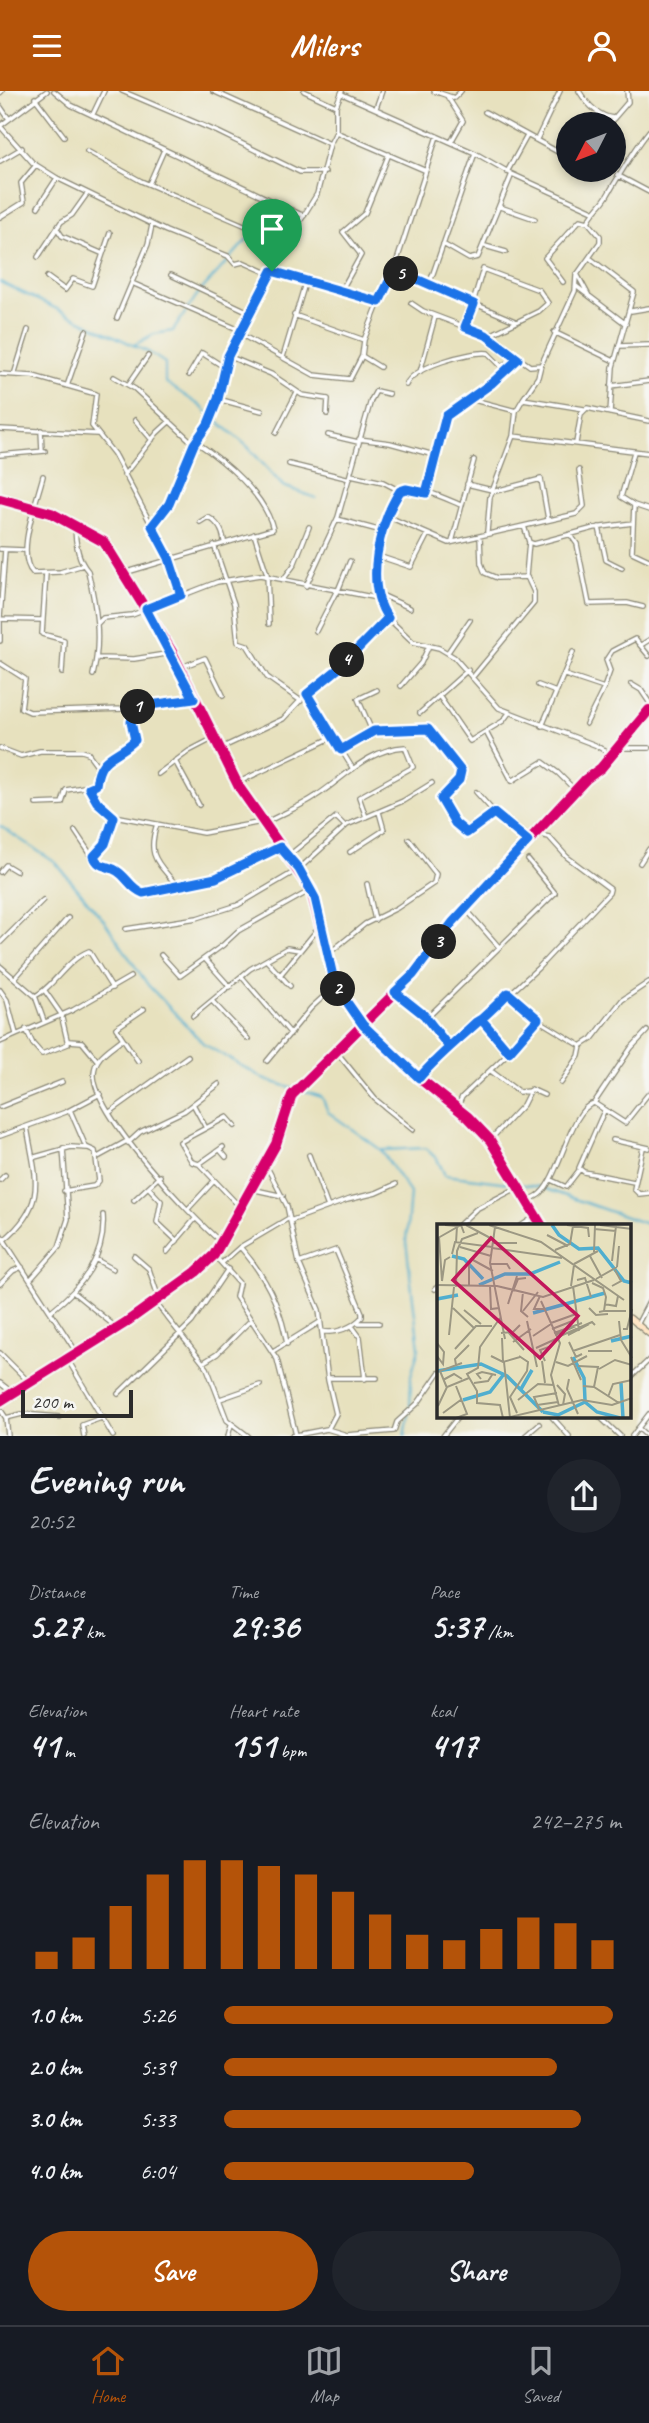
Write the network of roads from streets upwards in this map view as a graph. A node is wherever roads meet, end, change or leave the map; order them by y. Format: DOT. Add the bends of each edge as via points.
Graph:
graph roads {
  1 [pos="47,91"];
  2 [pos="54,91"];
  3 [pos="104,91"];
  4 [pos="122,91"];
  5 [pos="214,91"];
  6 [pos="304,91"];
  7 [pos="382,91"];
  8 [pos="434,91"];
  9 [pos="461,91"];
  10 [pos="560,91"];
  11 [pos="579,91"];
  12 [pos="627,91"];
  13 [pos="341,92"];
  14 [pos="39,93"];
  15 [pos="447,96"];
  16 [pos="35,99"];
  17 [pos="0,106"];
  18 [pos="336,106"];
  19 [pos="376,108"];
  20 [pos="485,112"];
  21 [pos="598,112"];
  22 [pos="618,112"];
  23 [pos="93,114"];
  24 [pos="9,119"];
  25 [pos="0,126"];
  26 [pos="649,131"];
  27 [pos="336,132"];
  28 [pos="64,136"];
  29 [pos="437,136"];
  30 [pos="527,136"];
  31 [pos="537,139"];
  32 [pos="454,143"];
  33 [pos="330,144"];
  34 [pos="22,148"];
  35 [pos="164,150"];
  36 [pos="556,150"];
  37 [pos="87,151"];
  38 [pos="475,152"];
  39 [pos="389,153"];
  40 [pos="0,161"];
  41 [pos="626,163"];
  42 [pos="36,166"];
  43 [pos="424,170"];
  44 [pos="325,172"];
  45 [pos="510,173"];
  46 [pos="57,178"];
  47 [pos="626,180"];
  48 [pos="614,182"];
  49 [pos="149,184"];
  50 [pos="649,192"];
  51 [pos="87,194"];
  52 [pos="38,207"];
  53 [pos="499,207"];
  54 [pos="593,211"];
  55 [pos="304,216"];
  56 [pos="0,217"];
  57 [pos="535,219"];
  58 [pos="589,222"];
  59 [pos="152,225"];
  60 [pos="58,230"];
  61 [pos="110,233"];
  62 [pos="286,243"];
  63 [pos="443,244"];
  64 [pos="484,245"];
  65 [pos="506,252"];
  66 [pos="101,253"];
  67 [pos="38,257"];
  68 [pos="591,258"];
  69 [pos="271,273"];
  70 [pos="393,273"];
  71 [pos="577,274"];
  72 [pos="171,275"];
  73 [pos="47,277"];
  74 [pos="306,280"];
  75 [pos="563,282"];
  76 [pos="132,283"];
  77 [pos="429,285"];
  78 [pos="576,286"];
  79 [pos="341,291"];
  80 [pos="589,296"];
  81 [pos="379,302"];
  82 [pos="411,303"];
  83 [pos="474,304"];
  84 [pos="649,308"];
  85 [pos="251,310"];
  86 [pos="631,311"];
  87 [pos="435,316"];
  88 [pos="295,317"];
  89 [pos="117,318"];
  90 [pos="516,322"];
  91 [pos="626,324"];
  92 [pos="465,327"];
  93 [pos="28,330"];
  94 [pos="86,331"];
  95 [pos="554,332"];
  96 [pos="241,333"];
  97 [pos="488,336"];
  98 [pos="364,340"];
  99 [pos="649,345"];
  100 [pos="619,346"];
  101 [pos="282,355"];
  102 [pos="148,356"];
  103 [pos="228,356"];
  104 [pos="362,356"];
  105 [pos="516,360"];
  106 [pos="614,361"];
  107 [pos="541,365"];
  108 [pos="224,367"];
  109 [pos="380,367"];
  110 [pos="420,372"];
  111 [pos="0,374"];
  112 [pos="14,375"];
  113 [pos="189,375"];
  114 [pos="114,377"];
  115 [pos="649,381"];
  116 [pos="128,385"];
  117 [pos="406,385"];
  118 [pos="66,386"];
  119 [pos="611,386"];
  120 [pos="297,392"];
  121 [pos="389,394"];
  122 [pos="218,399"];
  123 [pos="470,399"];
  124 [pos="523,399"];
  125 [pos="584,409"];
  126 [pos="262,411"];
  127 [pos="516,411"];
  128 [pos="610,413"];
  129 [pos="327,414"];
  130 [pos="135,420"];
  131 [pos="170,421"];
  132 [pos="649,421"];
  133 [pos="0,429"];
  134 [pos="41,430"];
  135 [pos="276,433"];
  136 [pos="97,434"];
  137 [pos="328,435"];
  138 [pos="513,436"];
  139 [pos="152,440"];
  140 [pos="359,441"];
  141 [pos="195,442"];
  142 [pos="576,444"];
  143 [pos="634,452"];
  144 [pos="649,453"];
  145 [pos="0,454"];
  146 [pos="435,455"];
  147 [pos="474,460"];
  148 [pos="289,464"];
  149 [pos="579,470"];
  150 [pos="124,475"];
  151 [pos="43,476"];
  152 [pos="350,477"];
  153 [pos="467,484"];
  154 [pos="400,491"];
  155 [pos="492,491"];
  156 [pos="426,493"];
  157 [pos="0,499"];
  158 [pos="461,505"];
  159 [pos="634,505"];
  160 [pos="36,508"];
  161 [pos="649,510"];
  162 [pos="389,517"];
  163 [pos="337,519"];
  164 [pos="548,519"];
  165 [pos="200,522"];
  166 [pos="633,523"];
  167 [pos="75,524"];
  168 [pos="524,525"];
  169 [pos="152,526"];
  170 [pos="309,527"];
  171 [pos="599,527"];
  172 [pos="382,530"];
  173 [pos="487,532"];
  174 [pos="254,534"];
  175 [pos="428,534"];
  176 [pos="570,534"];
  177 [pos="478,537"];
  178 [pos="225,541"];
  179 [pos="452,542"];
  180 [pos="528,542"];
  181 [pos="214,545"];
  182 [pos="3,550"];
  183 [pos="24,550"];
  184 [pos="378,555"];
  185 [pos="169,558"];
  186 [pos="649,560"];
  187 [pos="350,561"];
  188 [pos="83,565"];
  189 [pos="622,568"];
  190 [pos="46,573"];
  191 [pos="124,573"];
  192 [pos="267,576"];
  193 [pos="526,576"];
  194 [pos="225,580"];
  195 [pos="283,580"];
  196 [pos="306,586"];
  197 [pos="337,593"];
  198 [pos="1,595"];
  199 [pos="181,595"];
  200 [pos="377,596"];
  201 [pos="643,607"];
  202 [pos="410,608"];
  203 [pos="146,609"];
  204 [pos="96,612"];
  205 [pos="103,618"];
  206 [pos="388,618"];
  207 [pos="0,620"];
  208 [pos="42,620"];
  209 [pos="470,620"];
  210 [pos="98,623"];
  211 [pos="269,624"];
  212 [pos="316,631"];
  213 [pos="0,639"];
  214 [pos="649,640"];
  215 [pos="641,645"];
  216 [pos="429,647"];
  217 [pos="172,652"];
  218 [pos="447,652"];
  219 [pos="573,652"];
  220 [pos="649,656"];
  221 [pos="97,658"];
  222 [pos="0,663"];
  223 [pos="179,668"];
  224 [pos="468,670"];
  225 [pos="62,673"];
  226 [pos="93,675"];
  227 [pos="565,675"];
  228 [pos="472,678"];
  229 [pos="631,684"];
  230 [pos="538,685"];
  231 [pos="401,686"];
  232 [pos="604,688"];
  233 [pos="377,690"];
  234 [pos="556,692"];
  235 [pos="307,694"];
  236 [pos="223,695"];
  237 [pos="439,696"];
  238 [pos="194,699"];
  239 [pos="301,701"];
  240 [pos="649,702"];
  241 [pos="135,707"];
  242 [pos="649,710"];
  243 [pos="420,713"];
  244 [pos="509,713"];
  245 [pos="586,724"];
  246 [pos="542,726"];
  247 [pos="372,731"];
  248 [pos="486,732"];
  249 [pos="333,737"];
  250 [pos="214,738"];
  251 [pos="625,740"];
  252 [pos="626,746"];
  253 [pos="0,748"];
  254 [pos="618,748"];
  255 [pos="649,748"];
  256 [pos="219,749"];
  257 [pos="341,750"];
  258 [pos="612,755"];
  259 [pos="175,761"];
  260 [pos="101,764"];
  261 [pos="353,769"];
  262 [pos="158,774"];
  263 [pos="237,783"];
  264 [pos="432,783"];
  265 [pos="89,788"];
  266 [pos="576,791"];
  267 [pos="476,792"];
  268 [pos="36,804"];
  269 [pos="200,805"];
  270 [pos="379,813"];
  271 [pos="494,813"];
  272 [pos="114,817"];
  273 [pos="366,817"];
  274 [pos="263,823"];
  275 [pos="157,824"];
  276 [pos="345,827"];
  277 [pos="75,831"];
  278 [pos="534,834"];
  279 [pos="409,839"];
  280 [pos="528,841"];
  281 [pos="280,847"];
  282 [pos="649,849"];
  283 [pos="350,852"];
  284 [pos="94,856"];
  285 [pos="288,856"];
  286 [pos="528,860"];
  287 [pos="640,863"];
  288 [pos="299,869"];
  289 [pos="16,871"];
  290 [pos="0,872"];
  291 [pos="367,884"];
  292 [pos="177,886"];
  293 [pos="310,890"];
  294 [pos="43,900"];
  295 [pos="465,908"];
  296 [pos="68,918"];
  297 [pos="375,920"];
  298 [pos="321,925"];
  299 [pos="126,929"];
  300 [pos="0,943"];
  301 [pos="499,947"];
  302 [pos="299,950"];
  303 [pos="161,955"];
  304 [pos="327,955"];
  305 [pos="205,959"];
  306 [pos="267,961"];
  307 [pos="0,966"];
  308 [pos="281,974"];
  309 [pos="15,977"];
  310 [pos="130,977"];
  311 [pos="242,977"];
  312 [pos="647,984"];
  313 [pos="335,985"];
  314 [pos="290,986"];
  315 [pos="230,987"];
  316 [pos="111,988"];
  317 [pos="0,990"];
  318 [pos="649,990"];
  319 [pos="45,992"];
  320 [pos="395,992"];
  321 [pos="508,993"];
  322 [pos="2,996"];
  323 [pos="35,996"];
  324 [pos="212,1001"];
  325 [pos="144,1009"];
  326 [pos="61,1014"];
  327 [pos="192,1016"];
  328 [pos="426,1019"];
  329 [pos="481,1019"];
  330 [pos="538,1019"];
  331 [pos="44,1021"];
  332 [pos="363,1025"];
  333 [pos="26,1029"];
  334 [pos="648,1030"];
  335 [pos="16,1034"];
  336 [pos="290,1034"];
  337 [pos="122,1039"];
  338 [pos="248,1039"];
  339 [pos="68,1041"];
  340 [pos="0,1042"];
  341 [pos="581,1046"];
  342 [pos="449,1047"];
  343 [pos="335,1050"];
  344 [pos="509,1052"];
  345 [pos="188,1056"];
  346 [pos="97,1060"];
  347 [pos="138,1061"];
  348 [pos="267,1061"];
  349 [pos="491,1071"];
  350 [pos="419,1078"];
  351 [pos="62,1082"];
  352 [pos="561,1083"];
  353 [pos="219,1084"];
  354 [pos="530,1091"];
  355 [pos="649,1093"];
  356 [pos="100,1094"];
  357 [pos="544,1095"];
  358 [pos="594,1103"];
  359 [pos="193,1104"];
  360 [pos="0,1107"];
  361 [pos="457,1108"];
  362 [pos="70,1110"];
  363 [pos="604,1110"];
  364 [pos="110,1112"];
  365 [pos="27,1126"];
  366 [pos="235,1126"];
  367 [pos="206,1128"];
  368 [pos="413,1129"];
  369 [pos="0,1136"];
  370 [pos="126,1140"];
  371 [pos="490,1140"];
  372 [pos="613,1140"];
  373 [pos="649,1147"];
  374 [pos="63,1148"];
  375 [pos="87,1148"];
  376 [pos="643,1148"];
  377 [pos="309,1154"];
  378 [pos="35,1157"];
  379 [pos="226,1157"];
  380 [pos="96,1158"];
  381 [pos="199,1164"];
  382 [pos="266,1165"];
  383 [pos="580,1169"];
  384 [pos="5,1175"];
  385 [pos="160,1176"];
  386 [pos="0,1180"];
  387 [pos="550,1180"];
  388 [pos="214,1181"];
  389 [pos="634,1182"];
  390 [pos="396,1184"];
  391 [pos="148,1187"];
  392 [pos="517,1188"];
  393 [pos="250,1189"];
  394 [pos="64,1191"];
  395 [pos="649,1193"];
  396 [pos="283,1196"];
  397 [pos="134,1200"];
  398 [pos="526,1201"];
  399 [pos="240,1206"];
  400 [pos="328,1207"];
  401 [pos="188,1209"];
  402 [pos="103,1215"];
  403 [pos="536,1216"];
  404 [pos="195,1219"];
  405 [pos="290,1219"];
  406 [pos="460,1224"];
  407 [pos="524,1224"];
  408 [pos="541,1224"];
  409 [pos="0,1234"];
  410 [pos="4,1240"];
  411 [pos="177,1241"];
  412 [pos="223,1243"];
  413 [pos="240,1247"];
  414 [pos="167,1252"];
  415 [pos="214,1255"];
  416 [pos="134,1256"];
  417 [pos="95,1259"];
  418 [pos="299,1260"];
  419 [pos="223,1262"];
  420 [pos="22,1267"];
  421 [pos="113,1269"];
  422 [pos="228,1269"];
  423 [pos="30,1280"];
  424 [pos="0,1284"];
  425 [pos="74,1293"];
  426 [pos="157,1301"];
  427 [pos="649,1302"];
  428 [pos="51,1311"];
  429 [pos="251,1320"];
  430 [pos="632,1320"];
  431 [pos="379,1323"];
  432 [pos="319,1324"];
  433 [pos="354,1325"];
  434 [pos="637,1325"];
  435 [pos="117,1328"];
  436 [pos="322,1331"];
  437 [pos="649,1334"];
  438 [pos="179,1335"];
  439 [pos="287,1344"];
  440 [pos="272,1351"];
  441 [pos="0,1353"];
  442 [pos="78,1355"];
  443 [pos="68,1360"];
  444 [pos="649,1360"];
  445 [pos="203,1363"];
  446 [pos="437,1376"];
  447 [pos="632,1376"];
  448 [pos="327,1378"];
  449 [pos="377,1378"];
  450 [pos="365,1379"];
  451 [pos="0,1383"];
  452 [pos="30,1383"];
  453 [pos="260,1385"];
  454 [pos="13,1393"];
  455 [pos="118,1394"];
  456 [pos="220,1399"];
  457 [pos="0,1401"];
  458 [pos="0,1409"];
  459 [pos="649,1414"];
  460 [pos="59,1417"];
  461 [pos="104,1417"];
  462 [pos="6,1418"];
  463 [pos="456,1419"];
  464 [pos="554,1419"];
  465 [pos="602,1419"];
  466 [pos="231,1424"];
  467 [pos="539,1424"];
  468 [pos="638,1428"];
  469 [pos="328,1429"];
  470 [pos="293,1435"];
  471 [pos="8,1436"];
  472 [pos="84,1436"];
  473 [pos="113,1436"];
  474 [pos="228,1436"];
  475 [pos="248,1436"];
  476 [pos="443,1436"];
  477 [pos="525,1436"];
  478 [pos="569,1436"];
  479 [pos="620,1436"];
  480 [pos="632,1436"];
  481 [pos="647,1436"];
  1 -- 14 [label="street"];
  2 -- 23 [label="street"];
  3 -- 23 [label="street"];
  4 -- 44 [label="street" via="300,172"];
  5 -- 33 [label="street"];
  6 -- 18 [label="street"];
  7 -- 19 [label="street"];
  8 -- 15 [label="street"];
  9 -- 15 [label="street" via="454,98"];
  10 -- 31 [label="street"];
  11 -- 21 [label="street"];
  12 -- 22 [label="street" via="628,101"];
  13 -- 18 [label="street"];
  13 -- 19 [label="street"];
  14 -- 16 [label="street"];
  15 -- 32 [label="street" via="463,121"];
  16 -- 24 [label="street"];
  16 -- 28 [label="street"];
  17 -- 24 [label="street"];
  18 -- 27 [label="street"];
  19 -- 29 [label="street"];
  20 -- 30 [label="street"];
  23 -- 35 [label="street"];
  24 -- 25 [label="street"];
  25 -- 34 [label="street"];
  26 -- 41 [label="street"];
  27 -- 33 [label="street"];
  27 -- 39 [label="street"];
  29 -- 32 [label="street"];
  29 -- 43 [label="street"];
  30 -- 31 [label="street"];
  30 -- 45 [label="street"];
  31 -- 36 [label="street"];
  32 -- 38 [label="street"];
  33 -- 44 [label="street"];
  34 -- 40 [label="street"];
  34 -- 42 [label="street"];
  35 -- 49 [label="street"];
  35 -- 55 [label="street"];
  37 -- 49 [label="street"];
  38 -- 45 [label="street"];
  38 -- 63 [label="street"];
  39 -- 43 [label="street"];
  39 -- 79 [label="street" via="365,213 343,232 361,254"];
  42 -- 46 [label="street"];
  42 -- 56 [label="street" via="21,183 24,202"];
  43 -- 70 [label="street"];
  44 -- 55 [label="street"];
  45 -- 53 [label="street"];
  45 -- 54 [label="street"];
  46 -- 51 [label="street"];
  46 -- 52 [label="street"];
  47 -- 50 [label="street"];
  48 -- 54 [label="street"];
  49 -- 62 [label="street"];
  51 -- 59 [label="street"];
  51 -- 60 [label="street"];
  53 -- 57 [label="street"];
  53 -- 64 [label="street"];
  54 -- 58 [label="street"];
  55 -- 62 [label="street"];
  58 -- 68 [label="street" via="601,239"];
  58 -- 75 [label="street" via="580,220 545,258"];
  59 -- 69 [label="street" via="228,256 235,264 243,262"];
  59 -- 76 [label="street"];
  60 -- 66 [label="street"];
  60 -- 67 [label="street"];
  61 -- 66 [label="street"];
  62 -- 69 [label="street"];
  63 -- 64 [label="street" via="469,259 478,257"];
  63 -- 77 [label="street"];
  64 -- 65 [label="street"];
  66 -- 73 [label="street" via="92,286 71,279 64,290"];
  68 -- 71 [label="street"];
  68 -- 86 [label="street" via="632,289"];
  69 -- 74 [label="street"];
  69 -- 85 [label="street"];
  70 -- 77 [label="street"];
  70 -- 81 [label="street"];
  71 -- 78 [label="street"];
  71 -- 80 [label="street"];
  72 -- 85 [label="street"];
  74 -- 79 [label="street"];
  74 -- 88 [label="street"];
  76 -- 89 [label="street"];
  76 -- 96 [label="street"];
  77 -- 83 [label="street"];
  78 -- 80 [label="street"];
  78 -- 95 [label="street"];
  79 -- 81 [label="street"];
  80 -- 91 [label="street"];
  81 -- 98 [label="street"];
  82 -- 87 [label="street"];
  83 -- 90 [label="street"];
  83 -- 90 [label="street" via="483,269 540,290 548,303"];
  83 -- 92 [label="street"];
  84 -- 86 [label="street"];
  85 -- 96 [label="street"];
  86 -- 91 [label="street"];
  87 -- 92 [label="street"];
  87 -- 110 [label="street"];
  88 -- 98 [label="street"];
  88 -- 101 [label="street"];
  90 -- 97 [label="street"];
  91 -- 100 [label="street"];
  92 -- 97 [label="street"];
  93 -- 112 [label="street"];
  94 -- 118 [label="street"];
  95 -- 106 [label="street"];
  95 -- 107 [label="street"];
  96 -- 101 [label="street"];
  96 -- 103 [label="street"];
  97 -- 105 [label="street"];
  98 -- 104 [label="street"];
  99 -- 100 [label="street"];
  100 -- 106 [label="street"];
  101 -- 104 [label="street" via="314,375 348,379"];
  102 -- 116 [label="street"];
  103 -- 108 [label="street"];
  103 -- 120 [label="street" via="271,374"];
  104 -- 109 [label="street"];
  105 -- 107 [label="street" via="534,368"];
  105 -- 110 [label="street" via="502,366 488,353 477,352"];
  105 -- 123 [label="street"];
  106 -- 119 [label="street"];
  107 -- 124 [label="street"];
  108 -- 113 [label="street" via="202,353"];
  108 -- 122 [label="street"];
  110 -- 117 [label="street"];
  111 -- 112 [label="street"];
  112 -- 118 [label="street"];
  114 -- 116 [label="street"];
  115 -- 119 [label="street"];
  116 -- 131 [label="street"];
  118 -- 136 [label="street" via="96,394 91,422"];
  119 -- 128 [label="street"];
  120 -- 129 [label="street" via="328,399"];
  120 -- 135 [label="street"];
  121 -- 140 [label="street" via="373,394"];
  122 -- 126 [label="street"];
  122 -- 141 [label="street"];
  123 -- 127 [label="street"];
  123 -- 146 [label="street" via="446,416"];
  124 -- 125 [label="street"];
  124 -- 127 [label="street"];
  125 -- 128 [label="street"];
  125 -- 142 [label="street"];
  127 -- 138 [label="street"];
  128 -- 132 [label="street"];
  130 -- 139 [label="street"];
  131 -- 139 [label="street"];
  131 -- 141 [label="street"];
  133 -- 134 [label="street"];
  134 -- 136 [label="street"];
  134 -- 145 [label="street" via="44,451"];
  136 -- 150 [label="street"];
  137 -- 140 [label="street"];
  138 -- 142 [label="street"];
  138 -- 155 [label="street"];
  139 -- 150 [label="street"];
  140 -- 146 [label="street" via="390,443"];
  140 -- 152 [label="street"];
  141 -- 169 [label="street" via="169,504"];
  141 -- 174 [label="street" via="229,467 264,509 273,529"];
  142 -- 143 [label="street"];
  143 -- 144 [label="street"];
  143 -- 159 [label="street" via="621,492 623,500"];
  146 -- 156 [label="street"];
  147 -- 153 [label="street"];
  148 -- 152 [label="street"];
  149 -- 164 [label="street" via="582,510"];
  150 -- 169 [label="street"];
  151 -- 160 [label="street"];
  152 -- 154 [label="street" via="383,482"];
  152 -- 163 [label="street"];
  153 -- 155 [label="street"];
  153 -- 158 [label="street"];
  154 -- 156 [label="street"];
  154 -- 162 [label="street"];
  155 -- 164 [label="street" via="541,479"];
  155 -- 173 [label="street"];
  156 -- 158 [label="street"];
  157 -- 160 [label="street"];
  158 -- 179 [label="street"];
  159 -- 161 [label="street"];
  159 -- 166 [label="street"];
  160 -- 167 [label="street"];
  160 -- 183 [label="street"];
  162 -- 172 [label="street"];
  162 -- 175 [label="street"];
  163 -- 172 [label="street"];
  163 -- 196 [label="street"];
  164 -- 168 [label="street"];
  165 -- 178 [label="street" via="208,517 214,521"];
  166 -- 171 [label="street"];
  166 -- 186 [label="street" via="632,552"];
  167 -- 188 [label="street"];
  167 -- 191 [label="street" via="104,542"];
  168 -- 173 [label="street"];
  168 -- 180 [label="street"];
  169 -- 185 [label="street"];
  170 -- 195 [label="street"];
  171 -- 176 [label="street"];
  171 -- 189 [label="street" via="606,559"];
  172 -- 184 [label="street"];
  173 -- 177 [label="street"];
  174 -- 178 [label="street"];
  174 -- 192 [label="street"];
  175 -- 179 [label="street"];
  175 -- 184 [label="street" via="411,567"];
  176 -- 180 [label="street"];
  176 -- 201 [label="street" via="577,544 589,604"];
  177 -- 179 [label="street"];
  177 -- 193 [label="street" via="481,563 488,576"];
  178 -- 181 [label="street"];
  180 -- 193 [label="street"];
  181 -- 185 [label="street"];
  181 -- 194 [label="street"];
  182 -- 183 [label="street"];
  182 -- 198 [label="street"];
  183 -- 190 [label="street" via="31,572"];
  184 -- 200 [label="street"];
  185 -- 191 [label="street"];
  185 -- 199 [label="street"];
  187 -- 197 [label="street"];
  188 -- 190 [label="street"];
  188 -- 204 [label="street"];
  190 -- 208 [label="street"];
  191 -- 203 [label="street"];
  192 -- 194 [label="street"];
  192 -- 195 [label="street"];
  192 -- 211 [label="street"];
  193 -- 228 [label="street" via="534,592 533,605"];
  194 -- 199 [label="street"];
  194 -- 239 [label="street" via="234,604 238,642 247,645 267,677"];
  195 -- 196 [label="street"];
  196 -- 197 [label="street"];
  197 -- 200 [label="street"];
  197 -- 212 [label="street"];
  198 -- 207 [label="street"];
  199 -- 203 [label="street"];
  200 -- 202 [label="street"];
  200 -- 206 [label="street"];
  203 -- 205 [label="street"];
  203 -- 217 [label="street"];
  204 -- 205 [label="street"];
  204 -- 210 [label="street"];
  205 -- 210 [label="street"];
  206 -- 216 [label="street" via="405,636"];
  206 -- 235 [label="street"];
  207 -- 208 [label="street"];
  207 -- 213 [label="street"];
  208 -- 225 [label="street" via="43,636 64,640"];
  209 -- 218 [label="street"];
  210 -- 221 [label="street"];
  214 -- 215 [label="street"];
  215 -- 220 [label="street"];
  215 -- 232 [label="street" via="635,639 612,651 606,660 610,671"];
  216 -- 218 [label="street"];
  216 -- 231 [label="street"];
  217 -- 221 [label="street" via="134,659"];
  217 -- 223 [label="street"];
  218 -- 224 [label="street"];
  219 -- 227 [label="street"];
  221 -- 226 [label="street"];
  222 -- 241 [label="street" via="26,682 23,711"];
  223 -- 236 [label="street" via="205,658"];
  223 -- 238 [label="street"];
  224 -- 228 [label="street"];
  224 -- 237 [label="street"];
  227 -- 232 [label="street"];
  227 -- 234 [label="street"];
  228 -- 244 [label="street"];
  229 -- 240 [label="street"];
  230 -- 234 [label="street"];
  232 -- 245 [label="street"];
  233 -- 247 [label="street" via="358,699"];
  234 -- 246 [label="street"];
  235 -- 239 [label="street"];
  235 -- 249 [label="street"];
  237 -- 243 [label="street"];
  237 -- 248 [label="street" via="469,740"];
  238 -- 241 [label="street"];
  238 -- 250 [label="street"];
  239 -- 256 [label="street" via="283,719"];
  241 -- 260 [label="street" via="131,722 135,740"];
  242 -- 251 [label="street"];
  244 -- 246 [label="street"];
  244 -- 248 [label="street"];
  246 -- 258 [label="street"];
  247 -- 257 [label="street"];
  247 -- 271 [label="street" via="425,728 433,734 461,771 441,801 465,833"];
  248 -- 266 [label="street" via="512,781 543,762"];
  249 -- 257 [label="street"];
  249 -- 263 [label="street"];
  250 -- 256 [label="street"];
  250 -- 259 [label="street"];
  251 -- 252 [label="street"];
  251 -- 254 [label="street"];
  252 -- 254 [label="street"];
  252 -- 255 [label="street"];
  253 -- 260 [label="street" via="21,756 82,751"];
  254 -- 258 [label="street"];
  256 -- 263 [label="street"];
  257 -- 261 [label="street"];
  258 -- 266 [label="street"];
  259 -- 262 [label="street"];
  259 -- 269 [label="street"];
  260 -- 265 [label="street" via="96,785"];
  261 -- 273 [label="street" via="382,751 402,747 407,748 412,764 411,769 359,797"];
  261 -- 274 [label="street" via="317,796"];
  263 -- 274 [label="street"];
  264 -- 270 [label="street"];
  265 -- 268 [label="street" via="65,790 60,803"];
  265 -- 272 [label="street"];
  266 -- 278 [label="street"];
  267 -- 271 [label="street"];
  270 -- 273 [label="street"];
  270 -- 283 [label="street" via="384,830"];
  271 -- 280 [label="street"];
  272 -- 275 [label="street"];
  272 -- 284 [label="street" via="105,844"];
  273 -- 276 [label="street"];
  274 -- 275 [label="street" via="212,833"];
  274 -- 281 [label="street"];
  275 -- 292 [label="street" via="152,849 158,867"];
  276 -- 285 [label="street" via="335,817"];
  276 -- 288 [label="street"];
  277 -- 284 [label="street"];
  278 -- 280 [label="street"];
  278 -- 321 [label="street" via="549,837 567,857 610,889 594,911"];
  279 -- 297 [label="street" via="428,859 437,878"];
  280 -- 295 [label="street"];
  281 -- 285 [label="street"];
  281 -- 292 [label="street" via="216,878"];
  282 -- 287 [label="street"];
  284 -- 292 [label="street" via="99,865 118,871 139,892"];
  285 -- 288 [label="street"];
  286 -- 301 [label="street" via="555,893"];
  288 -- 293 [label="street"];
  288 -- 299 [label="street" via="238,905 209,915"];
  289 -- 290 [label="street" via="6,865"];
  291 -- 297 [label="street"];
  293 -- 298 [label="street"];
  293 -- 305 [label="street" via="238,931"];
  294 -- 300 [label="street"];
  295 -- 301 [label="street"];
  295 -- 320 [label="street"];
  296 -- 309 [label="street"];
  297 -- 304 [label="street"];
  298 -- 302 [label="street"];
  298 -- 304 [label="street"];
  301 -- 328 [label="street"];
  302 -- 306 [label="street" via="287,948"];
  302 -- 308 [label="street"];
  303 -- 305 [label="street" via="180,976"];
  304 -- 313 [label="street"];
  305 -- 315 [label="street"];
  306 -- 308 [label="street"];
  306 -- 311 [label="street"];
  307 -- 309 [label="street"];
  308 -- 314 [label="street"];
  309 -- 323 [label="street"];
  310 -- 316 [label="street"];
  311 -- 315 [label="street"];
  311 -- 336 [label="street"];
  312 -- 318 [label="street"];
  312 -- 341 [label="street" via="622,1000 594,1037"];
  313 -- 332 [label="street"];
  313 -- 336 [label="street"];
  315 -- 324 [label="street"];
  316 -- 319 [label="street" via="89,951 61,971"];
  316 -- 326 [label="street"];
  317 -- 322 [label="street"];
  319 -- 323 [label="street"];
  319 -- 326 [label="street"];
  320 -- 328 [label="street"];
  320 -- 332 [label="street"];
  321 -- 329 [label="street"];
  321 -- 330 [label="street"];
  322 -- 335 [label="street"];
  323 -- 331 [label="street"];
  324 -- 327 [label="street"];
  324 -- 338 [label="street"];
  325 -- 337 [label="street" via="116,1027"];
  326 -- 331 [label="street"];
  326 -- 339 [label="street"];
  328 -- 342 [label="street"];
  329 -- 342 [label="street"];
  329 -- 344 [label="street"];
  330 -- 341 [label="street"];
  330 -- 344 [label="street"];
  331 -- 333 [label="street"];
  332 -- 343 [label="street"];
  332 -- 350 [label="street"];
  333 -- 335 [label="street"];
  333 -- 339 [label="street" via="42,1055"];
  334 -- 358 [label="street"];
  335 -- 340 [label="street"];
  336 -- 348 [label="street"];
  337 -- 346 [label="street"];
  337 -- 347 [label="street"];
  339 -- 346 [label="street" via="82,1042"];
  341 -- 352 [label="street"];
  342 -- 350 [label="street"];
  343 -- 368 [label="street" via="375,1099"];
  343 -- 382 [label="street" via="291,1097"];
  344 -- 349 [label="street"];
  345 -- 364 [label="street"];
  346 -- 356 [label="street" via="94,1075"];
  349 -- 354 [label="street" via="520,1091"];
  349 -- 361 [label="street" via="462,1097"];
  350 -- 361 [label="street"];
  351 -- 360 [label="street"];
  353 -- 359 [label="street"];
  354 -- 357 [label="street"];
  354 -- 371 [label="street"];
  355 -- 363 [label="street" via="625,1123"];
  356 -- 362 [label="street"];
  356 -- 364 [label="street"];
  358 -- 363 [label="street"];
  358 -- 387 [label="street" via="579,1115"];
  359 -- 367 [label="street"];
  359 -- 370 [label="street"];
  361 -- 371 [label="street"];
  362 -- 365 [label="street"];
  362 -- 375 [label="street"];
  363 -- 383 [label="street"];
  364 -- 370 [label="street"];
  365 -- 369 [label="street"];
  365 -- 378 [label="street"];
  366 -- 367 [label="street" via="227,1117"];
  367 -- 381 [label="street" via="180,1142 192,1162"];
  370 -- 380 [label="street"];
  370 -- 385 [label="street"];
  371 -- 392 [label="street"];
  372 -- 376 [label="street"];
  373 -- 376 [label="street"];
  374 -- 375 [label="street"];
  374 -- 378 [label="street"];
  374 -- 394 [label="street"];
  375 -- 380 [label="street" via="94,1150"];
  376 -- 389 [label="street"];
  377 -- 400 [label="street"];
  378 -- 410 [label="street" via="32,1206"];
  379 -- 381 [label="street" via="221,1149"];
  380 -- 394 [label="street" via="97,1185"];
  381 -- 388 [label="street"];
  382 -- 393 [label="street"];
  382 -- 396 [label="street"];
  383 -- 387 [label="street" via="566,1187"];
  383 -- 389 [label="street"];
  384 -- 386 [label="street"];
  385 -- 391 [label="street"];
  385 -- 401 [label="street"];
  387 -- 398 [label="street" via="542,1192"];
  388 -- 399 [label="street"];
  388 -- 401 [label="street"];
  389 -- 395 [label="street" via="636,1193"];
  390 -- 400 [label="street"];
  391 -- 397 [label="street"];
  391 -- 411 [label="street" via="162,1201 156,1222"];
  392 -- 398 [label="street"];
  392 -- 406 [label="street" via="475,1209"];
  393 -- 396 [label="street"];
  393 -- 399 [label="street"];
  394 -- 423 [label="street" via="68,1219 63,1238 46,1266"];
  396 -- 405 [label="street"];
  398 -- 403 [label="street"];
  399 -- 412 [label="street"];
  400 -- 405 [label="street"];
  401 -- 404 [label="street"];
  402 -- 417 [label="street" via="104,1238"];
  403 -- 407 [label="street"];
  403 -- 408 [label="street"];
  404 -- 411 [label="street"];
  404 -- 412 [label="street"];
  405 -- 413 [label="street"];
  405 -- 418 [label="street"];
  409 -- 410 [label="street"];
  410 -- 420 [label="street"];
  411 -- 414 [label="street"];
  412 -- 415 [label="street"];
  413 -- 419 [label="street"];
  413 -- 439 [label="street" via="264,1276 284,1324"];
  415 -- 419 [label="street"];
  415 -- 426 [label="street"];
  416 -- 426 [label="street" via="149,1269"];
  417 -- 421 [label="street"];
  417 -- 425 [label="street"];
  418 -- 432 [label="street" via="318,1306"];
  418 -- 433 [label="street" via="337,1251 362,1313"];
  419 -- 422 [label="street"];
  420 -- 423 [label="street"];
  420 -- 424 [label="street"];
  422 -- 429 [label="street" via="240,1284 235,1295"];
  422 -- 438 [label="street"];
  423 -- 428 [label="street"];
  425 -- 428 [label="street"];
  425 -- 435 [label="street"];
  426 -- 435 [label="street"];
  426 -- 438 [label="street"];
  427 -- 434 [label="street"];
  428 -- 442 [label="street"];
  429 -- 440 [label="street"];
  429 -- 445 [label="street"];
  430 -- 434 [label="street"];
  431 -- 433 [label="street"];
  432 -- 436 [label="street"];
  432 -- 439 [label="street"];
  433 -- 436 [label="street"];
  433 -- 450 [label="street"];
  434 -- 437 [label="street"];
  435 -- 442 [label="street"];
  436 -- 448 [label="street"];
  438 -- 445 [label="street"];
  438 -- 455 [label="street"];
  439 -- 440 [label="street"];
  440 -- 470 [label="street" via="280,1368"];
  441 -- 452 [label="street"];
  442 -- 443 [label="street"];
  443 -- 452 [label="street"];
  443 -- 461 [label="street"];
  444 -- 447 [label="street"];
  445 -- 456 [label="street"];
  446 -- 469 [label="street" via="394,1431 347,1435"];
  448 -- 450 [label="street"];
  448 -- 469 [label="street" via="337,1414"];
  449 -- 450 [label="street"];
  451 -- 454 [label="street"];
  452 -- 454 [label="street"];
  453 -- 456 [label="street"];
  454 -- 457 [label="street"];
  456 -- 466 [label="street"];
  458 -- 462 [label="street"];
  459 -- 468 [label="street"];
  460 -- 462 [label="street" via="22,1414"];
  461 -- 472 [label="street" via="82,1425"];
  461 -- 473 [label="street"];
  462 -- 471 [label="street"];
  463 -- 476 [label="street"];
  464 -- 478 [label="street"];
  465 -- 479 [label="street"];
  466 -- 474 [label="street"];
  466 -- 475 [label="street"];
  467 -- 477 [label="street"];
  468 -- 480 [label="street"];
  468 -- 481 [label="street"];
  469 -- 470 [label="street"];
}
